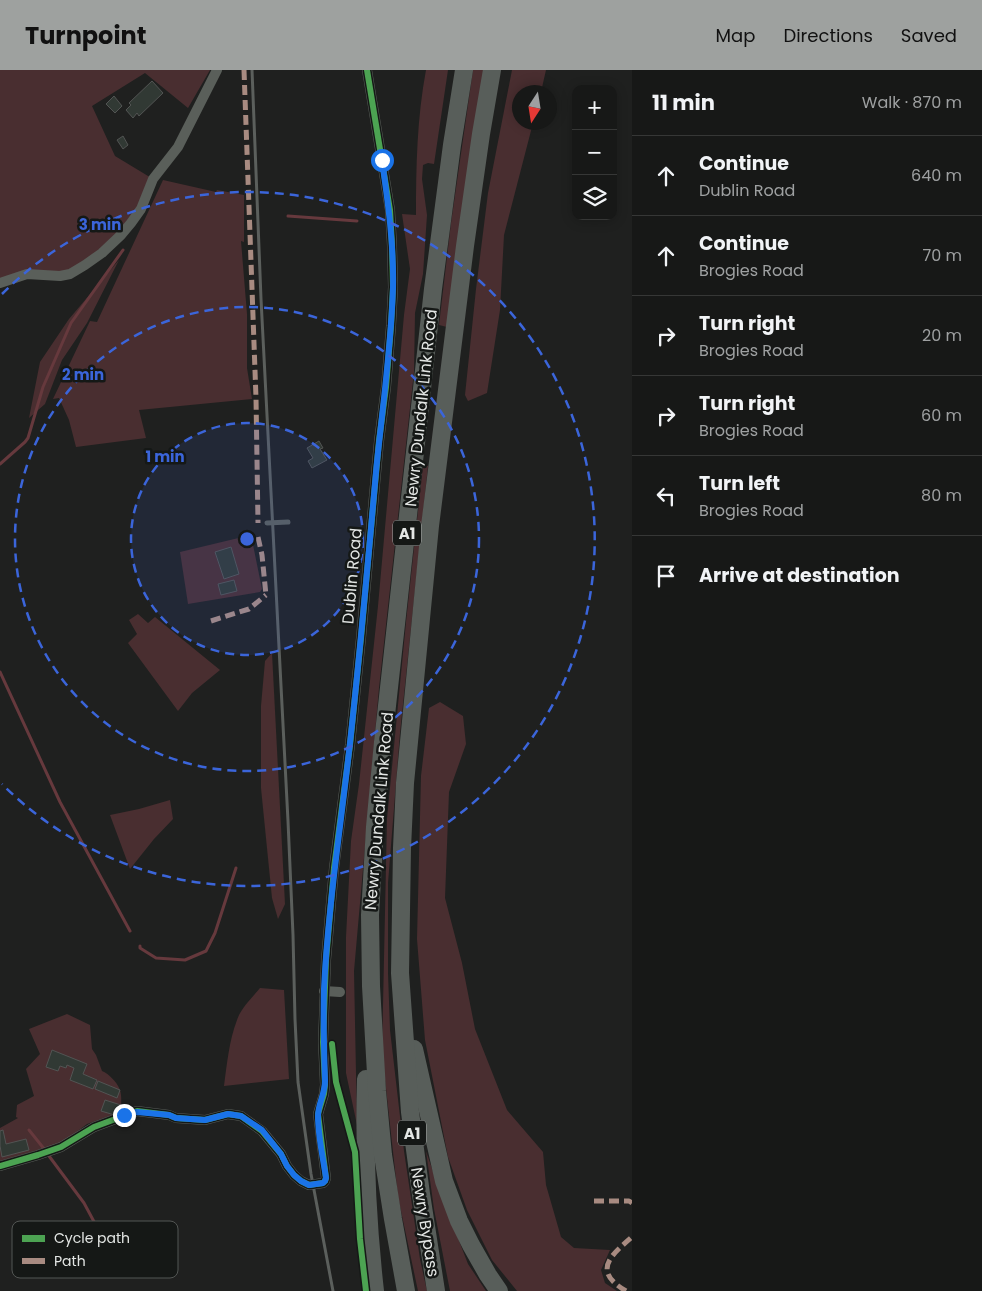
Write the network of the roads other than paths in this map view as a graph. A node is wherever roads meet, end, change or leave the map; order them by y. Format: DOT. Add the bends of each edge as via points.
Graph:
graph roads {
  1 [pos="217,70"];
  2 [pos="367,70"];
  3 [pos="492,71"];
  4 [pos="463,74"];
  5 [pos="0,283"];
  6 [pos="288,522"];
  7 [pos="267,523"];
  8 [pos="400,973"];
  9 [pos="371,986"];
  10 [pos="324,991"];
  11 [pos="340,992"];
  12 [pos="0,1166"];
  13 [pos="375,1291"];
  14 [pos="406,1291"];
  15 [pos="436,1291"];
  16 [pos="499,1291"];
  1 -- 5 [label="street" via="178,147 153,179 132,224 102,253 70,274 27,274"];
  2 -- 10 [label="street, Dublin Road" via="390,210 392,316"];
  3 -- 8 [label="highway, Newry Dundalk Link Road / A1" via="465,246 430,526 405,783"];
  4 -- 9 [label="highway, Newry Dundalk Link Road / A1" via="433,289 383,742 371,905"];
  6 -- 7 [label="lane, bridge"];
  8 -- 15 [label="highway, Newry Bypass / A1" via="410,1112"];
  8 -- 16 [label="highway" via="444,1181 459,1221"];
  9 -- 13 [label="highway" via="365,1117 366,1191"];
  9 -- 14 [label="highway, Newry Bypass / A1" via="383,1155"];
  10 -- 11 [label="street"];
  10 -- 12 [label="street, Dublin Road" via="325,1085 318,1114 326,1178 323,1183 309,1185 301,1181 262,1130 241,1116 228,1114 205,1120 137,1112 94,1127 61,1147"];
}
